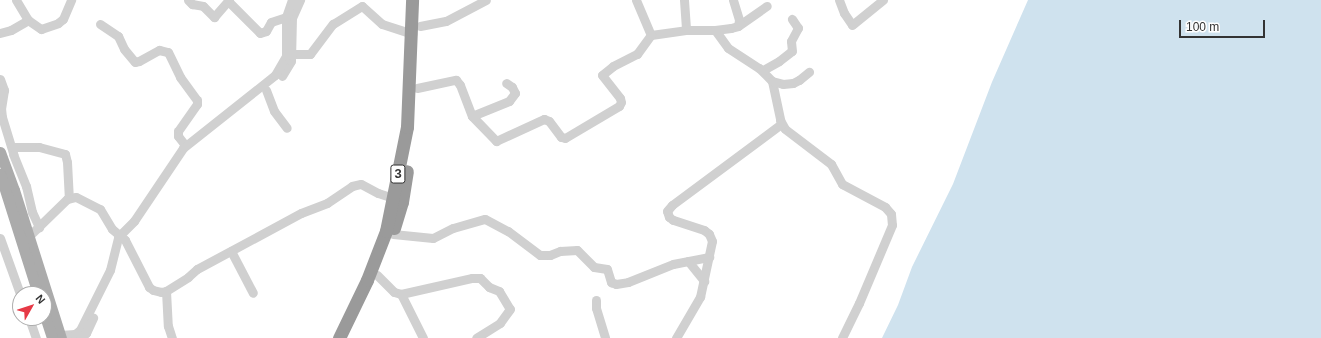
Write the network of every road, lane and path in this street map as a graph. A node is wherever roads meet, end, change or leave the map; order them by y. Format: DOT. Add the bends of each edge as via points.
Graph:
graph roads {
  1 [pos="16,0"];
  2 [pos="71,0"];
  3 [pos="188,0"];
  4 [pos="229,0"];
  5 [pos="292,0"];
  6 [pos="300,0"];
  7 [pos="412,0"];
  8 [pos="420,0"];
  9 [pos="486,0"];
  10 [pos="636,0"];
  11 [pos="684,0"];
  12 [pos="733,0"];
  13 [pos="839,0"];
  14 [pos="883,0"];
  15 [pos="766,6"];
  16 [pos="286,17"];
  17 [pos="792,19"];
  18 [pos="28,20"];
  19 [pos="100,24"];
  20 [pos="738,26"];
  21 [pos="416,30"];
  22 [pos="686,30"];
  23 [pos="715,30"];
  24 [pos="0,33"];
  25 [pos="652,35"];
  26 [pos="292,54"];
  27 [pos="763,70"];
  28 [pos="809,72"];
  29 [pos="0,79"];
  30 [pos="772,81"];
  31 [pos="506,83"];
  32 [pos="417,88"];
  33 [pos="266,90"];
  34 [pos="472,116"];
  35 [pos="781,124"];
  36 [pos="2,125"];
  37 [pos="287,128"];
  38 [pos="185,145"];
  39 [pos="12,147"];
  40 [pos="0,152"];
  41 [pos="0,174"];
  42 [pos="69,197"];
  43 [pos="393,198"];
  44 [pos="39,227"];
  45 [pos="393,234"];
  46 [pos="29,236"];
  47 [pos="123,237"];
  48 [pos="0,238"];
  49 [pos="240,246"];
  50 [pos="231,251"];
  51 [pos="709,257"];
  52 [pos="4,261"];
  53 [pos="237,261"];
  54 [pos="688,261"];
  55 [pos="377,275"];
  56 [pos="704,281"];
  57 [pos="16,286"];
  58 [pos="35,286"];
  59 [pos="166,291"];
  60 [pos="253,293"];
  61 [pos="401,294"];
  62 [pos="596,300"];
  63 [pos="32,326"];
  64 [pos="51,326"];
  65 [pos="57,337"];
  66 [pos="36,338"];
  67 [pos="80,338"];
  68 [pos="172,338"];
  69 [pos="339,338"];
  70 [pos="348,338"];
  71 [pos="423,338"];
  72 [pos="476,338"];
  73 [pos="605,338"];
  74 [pos="676,338"];
  75 [pos="842,338"];
  1 -- 18 [label="street"];
  2 -- 18 [label="street" via="64,19 58,24 41,29"];
  3 -- 4 [label="street" via="192,4 203,6 214,18"];
  4 -- 16 [label="street" via="260,33 266,31 271,22"];
  5 -- 16 [label="street"];
  6 -- 26 [label="street" via="292,18"];
  7 -- 21 [label="highway, 3"];
  8 -- 21 [label="highway, 3"];
  9 -- 21 [label="street" via="446,21"];
  10 -- 25 [label="street"];
  11 -- 22 [label="street"];
  12 -- 20 [label="street" via="739,20"];
  13 -- 14 [label="street" via="852,25"];
  15 -- 20 [label="street"];
  16 -- 38 [label="street" via="286,56 275,75"];
  17 -- 27 [label="street" via="798,28 791,41 792,52"];
  18 -- 24 [label="street"];
  19 -- 38 [label="street" via="118,36 135,62 159,50 168,52 180,77 197,100 197,104 178,131 178,136"];
  20 -- 23 [label="street"];
  21 -- 26 [label="street" via="382,24 362,6 333,24 310,54"];
  21 -- 32 [label="highway, 3"];
  21 -- 43 [label="highway, 3" via="408,127"];
  22 -- 23 [label="street"];
  22 -- 25 [label="street"];
  23 -- 27 [label="street" via="734,53"];
  25 -- 34 [label="street" via="637,54 612,66 602,75 620,98 619,106 565,138 561,137 550,121 544,118 496,141"];
  26 -- 33 [label="street" via="291,62 280,78"];
  27 -- 30 [label="street"];
  28 -- 30 [label="street" via="793,83"];
  29 -- 36 [label="street" via="4,90"];
  30 -- 35 [label="street"];
  31 -- 34 [label="street" via="515,93 508,101"];
  32 -- 34 [label="street" via="456,80"];
  32 -- 45 [label="highway, 3" via="415,124 402,202"];
  33 -- 37 [label="street" via="274,111"];
  33 -- 47 [label="street" via="187,151 142,219"];
  35 -- 51 [label="street" via="683,196 667,211 673,220 709,234 712,241"];
  35 -- 75 [label="street" via="834,168 842,184 885,207 893,219"];
  36 -- 39 [label="street"];
  38 -- 47 [label="street"];
  39 -- 42 [label="street" via="39,147 65,154"];
  39 -- 44 [label="street"];
  40 -- 46 [label="main road"];
  41 -- 58 [label="main road"];
  42 -- 44 [label="street"];
  42 -- 47 [label="street" via="76,197 96,206 112,229"];
  43 -- 49 [label="street" via="357,184 322,206 301,213"];
  43 -- 69 [label="highway, 3" via="386,231 377,256"];
  44 -- 46 [label="street"];
  45 -- 54 [label="street" via="433,238 453,228 485,219 508,231 540,255 550,255 560,250 577,250 594,267 607,269 611,282 616,284 628,282 668,265"];
  45 -- 55 [label="highway, 3"];
  46 -- 65 [label="main road"];
  47 -- 59 [label="street" via="150,287 156,292"];
  47 -- 65 [label="street" via="110,270 80,330 75,334"];
  47 -- 67 [label="street" via="110,283 86,333"];
  48 -- 52 [label="street"];
  49 -- 50 [label="street"];
  49 -- 53 [label="street"];
  50 -- 53 [label="street"];
  50 -- 59 [label="street" via="197,269"];
  51 -- 54 [label="street"];
  51 -- 56 [label="street"];
  52 -- 57 [label="street"];
  53 -- 60 [label="street"];
  54 -- 56 [label="street"];
  55 -- 61 [label="street" via="394,292"];
  55 -- 70 [label="highway, 3"];
  56 -- 74 [label="street" via="700,297"];
  59 -- 68 [label="street" via="168,326"];
  61 -- 71 [label="street"];
  61 -- 72 [label="street" via="480,278 489,287 499,291 510,308 498,325"];
  62 -- 73 [label="street"];
  63 -- 66 [label="street"];
  64 -- 65 [label="main road"];
}
